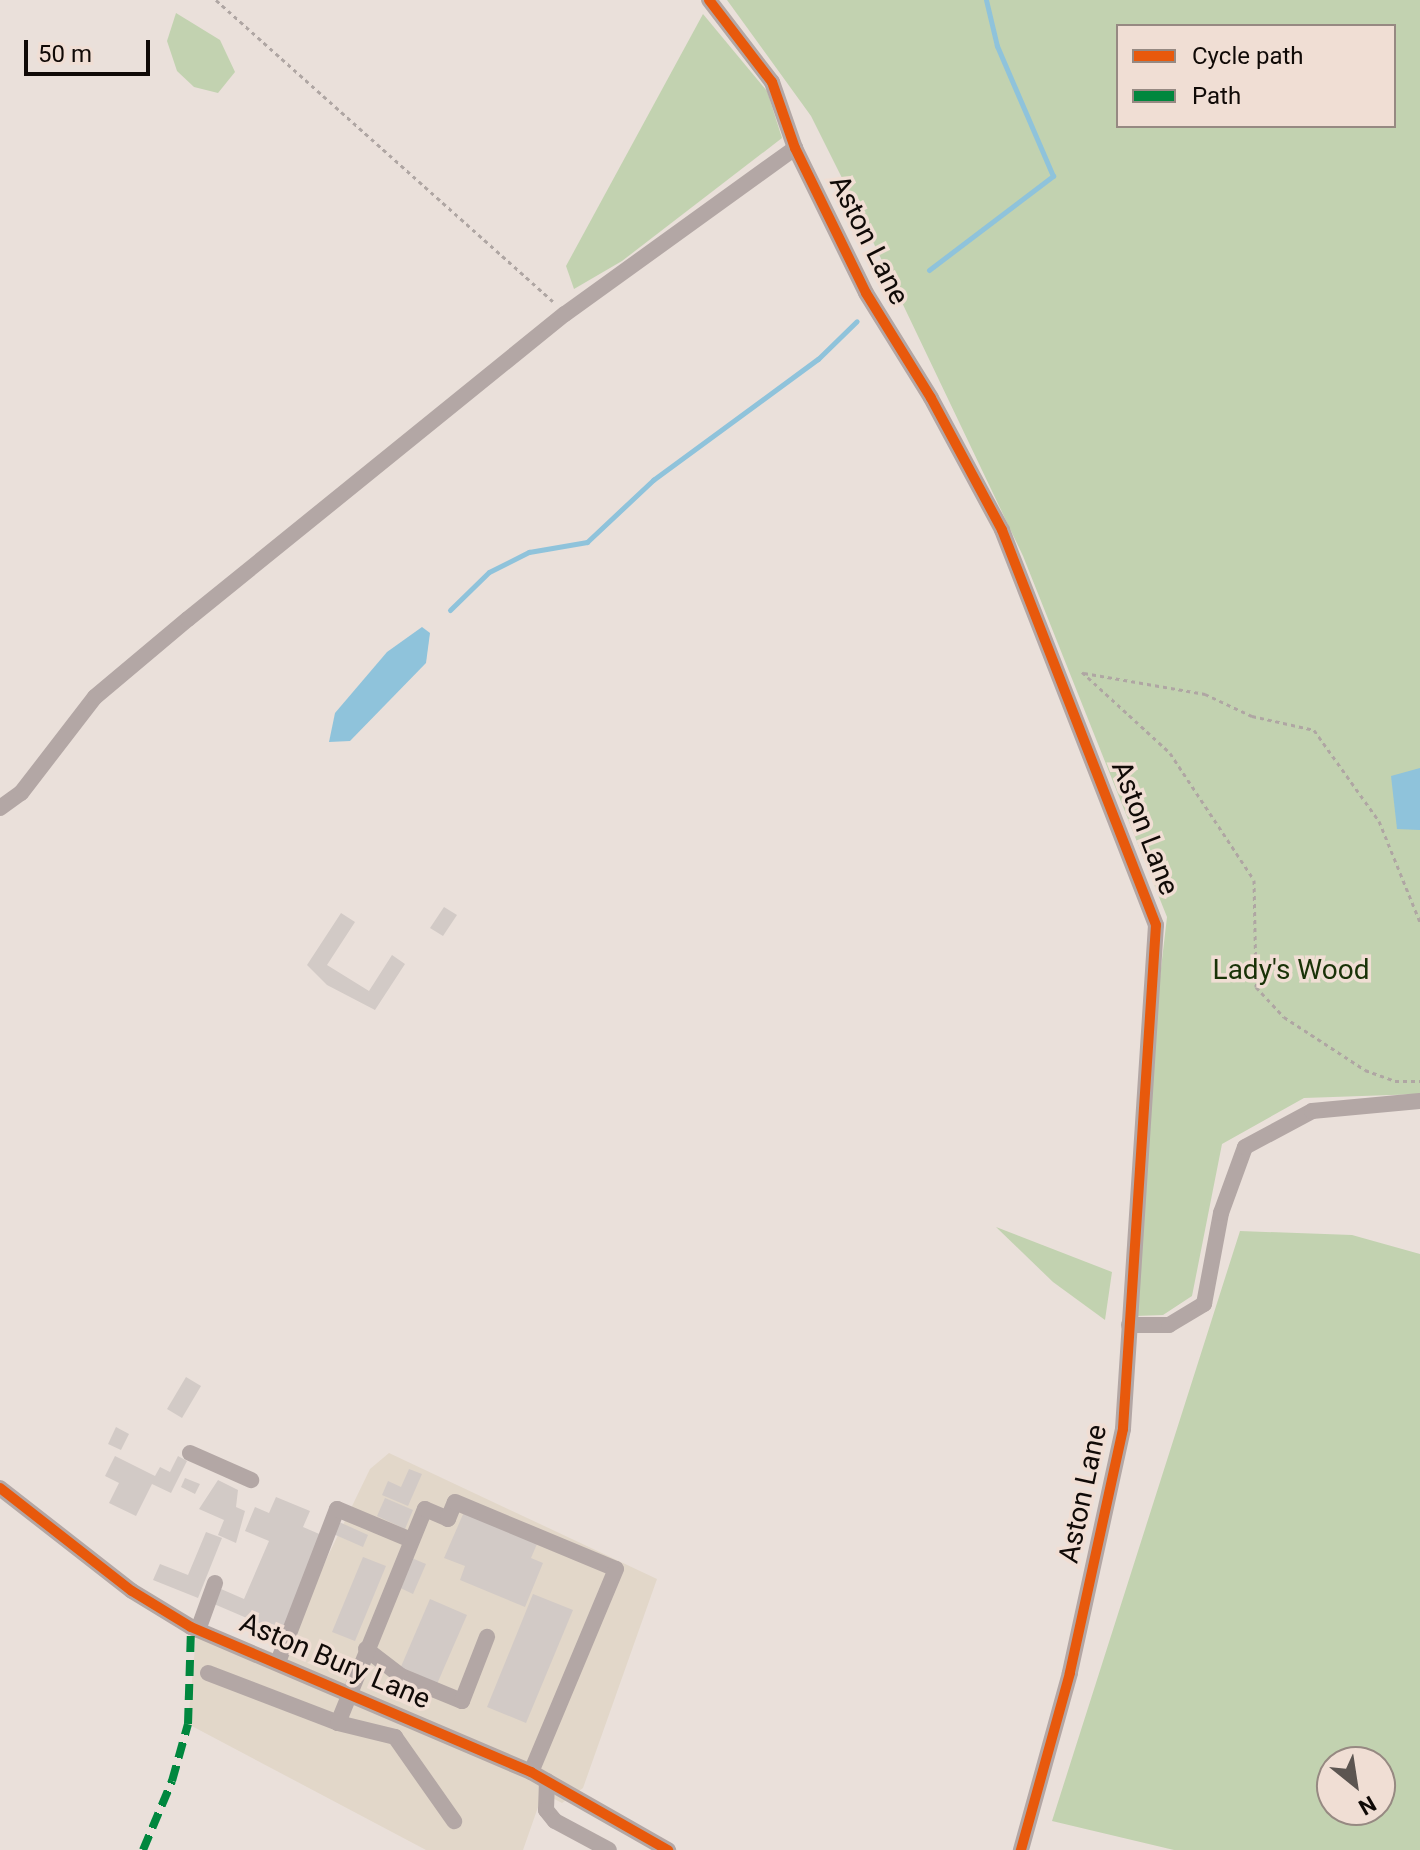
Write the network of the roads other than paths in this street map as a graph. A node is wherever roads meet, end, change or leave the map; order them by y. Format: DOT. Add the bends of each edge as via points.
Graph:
graph roads {
  1 [pos="709,0"];
  2 [pos="795,148"];
  3 [pos="0,808"];
  4 [pos="1420,1101"];
  5 [pos="1129,1325"];
  6 [pos="190,1453"];
  7 [pos="251,1480"];
  8 [pos="0,1488"];
  9 [pos="411,1540"];
  10 [pos="215,1583"];
  11 [pos="198,1630"];
  12 [pos="487,1637"];
  13 [pos="366,1649"];
  14 [pos="278,1662"];
  15 [pos="208,1673"];
  16 [pos="348,1692"];
  17 [pos="338,1723"];
  18 [pos="531,1772"];
  19 [pos="547,1781"];
  20 [pos="454,1821"];
  21 [pos="609,1850"];
  22 [pos="668,1850"];
  23 [pos="1021,1850"];
  1 -- 2 [label="street, Aston Lane" via="772,82"];
  2 -- 3 [label="street" via="565,314 95,697 21,793"];
  2 -- 5 [label="street, Aston Lane" via="866,293 931,398 1002,530 1156,925"];
  4 -- 5 [label="street" via="1312,1111 1245,1147 1221,1213 1204,1304 1169,1325"];
  5 -- 23 [label="street, Aston Lane" via="1123,1429 1070,1673"];
  6 -- 7 [label="street"];
  8 -- 11 [label="street, Aston Bury Lane" via="132,1591"];
  9 -- 13 [label="street"];
  9 -- 14 [label="street" via="337,1509"];
  9 -- 18 [label="street" via="425,1509 448,1519 455,1502 616,1569"];
  10 -- 11 [label="street"];
  11 -- 14 [label="street, Aston Bury Lane"];
  12 -- 13 [label="street" via="462,1701 401,1676"];
  13 -- 16 [label="street"];
  14 -- 16 [label="street, Aston Bury Lane"];
  15 -- 17 [label="street"];
  16 -- 17 [label="street"];
  16 -- 18 [label="street, Aston Bury Lane"];
  17 -- 20 [label="street" via="395,1737"];
  18 -- 19 [label="street, Aston Bury Lane"];
  19 -- 21 [label="street" via="546,1810 555,1821"];
  19 -- 22 [label="street, Aston Bury Lane"];
}
